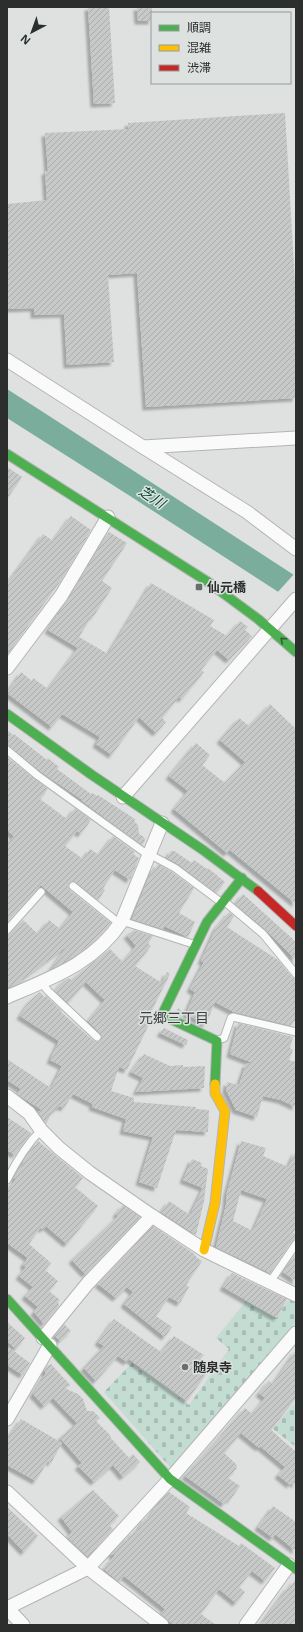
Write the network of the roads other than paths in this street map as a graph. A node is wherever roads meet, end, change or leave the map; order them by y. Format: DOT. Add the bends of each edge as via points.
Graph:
graph roads {
  1 [pos="7,360"];
  2 [pos="296,438"];
  3 [pos="143,448"];
  4 [pos="7,454"];
  5 [pos="108,517"];
  6 [pos="296,550"];
  7 [pos="296,599"];
  8 [pos="274,625"];
  9 [pos="296,652"];
  10 [pos="7,668"];
  11 [pos="7,714"];
  12 [pos="7,750"];
  13 [pos="123,797"];
  14 [pos="162,823"];
  15 [pos="149,855"];
  16 [pos="242,878"];
  17 [pos="72,886"];
  18 [pos="41,892"];
  19 [pos="223,902"];
  20 [pos="121,922"];
  21 [pos="296,926"];
  22 [pos="7,930"];
  23 [pos="196,945"];
  24 [pos="296,974"];
  25 [pos="41,982"];
  26 [pos="7,997"];
  27 [pos="296,1032"];
  28 [pos="98,1037"];
  29 [pos="217,1041"];
  30 [pos="7,1096"];
  31 [pos="41,1130"];
  32 [pos="7,1180"];
  33 [pos="152,1216"];
  34 [pos="296,1244"];
  35 [pos="204,1250"];
  36 [pos="270,1282"];
  37 [pos="296,1295"];
  38 [pos="7,1299"];
  39 [pos="296,1333"];
  40 [pos="47,1341"];
  41 [pos="7,1419"];
  42 [pos="170,1479"];
  43 [pos="7,1492"];
  44 [pos="293,1566"];
  45 [pos="88,1568"];
  46 [pos="7,1608"];
  47 [pos="23,1625"];
  48 [pos="162,1625"];
  49 [pos="246,1625"];
  1 -- 3 [label="street"];
  2 -- 3 [label="street"];
  3 -- 6 [label="street" via="247,512"];
  4 -- 5 [label="street"];
  5 -- 8 [label="street"];
  5 -- 10 [label="street" via="61,596"];
  7 -- 8 [label="street"];
  9 -- 8 [label="street, one-way"];
  8 -- 13 [label="street"];
  11 -- 13 [label="street"];
  12 -- 15 [label="lane" via="37,775"];
  13 -- 14 [label="street"];
  14 -- 15 [label="street"];
  14 -- 16 [label="street"];
  15 -- 19 [label="lane" via="175,868"];
  15 -- 20 [label="street"];
  16 -- 19 [label="street"];
  16 -- 21 [label="street"];
  17 -- 20 [label="lane"];
  18 -- 22 [label="lane"];
  19 -- 23 [label="street" via="207,922"];
  19 -- 24 [label="lane" via="263,934"];
  20 -- 23 [label="lane"];
  20 -- 25 [label="street" via="115,932 95,952 67,971"];
  23 -- 29 [label="street" via="162,1015"];
  25 -- 26 [label="street"];
  25 -- 28 [label="lane"];
  27 -- 29 [label="lane" via="233,1017 224,1038"];
  29 -- 35 [label="street" via="215,1093 225,1111 215,1202"];
  30 -- 31 [label="street" via="29,1113"];
  31 -- 32 [label="lane" via="18,1160"];
  31 -- 33 [label="street" via="90,1173"];
  33 -- 35 [label="street"];
  33 -- 40 [label="street" via="88,1283"];
  34 -- 36 [label="lane"];
  35 -- 36 [label="street"];
  36 -- 37 [label="street"];
  38 -- 40 [label="street"];
  39 -- 42 [label="street"];
  40 -- 41 [label="street"];
  40 -- 42 [label="street"];
  42 -- 44 [label="street"];
  42 -- 45 [label="street"];
  43 -- 45 [label="street"];
  44 -- 49 [label="street"];
  45 -- 46 [label="street"];
  45 -- 48 [label="street"];
  46 -- 47 [label="street"];
}
